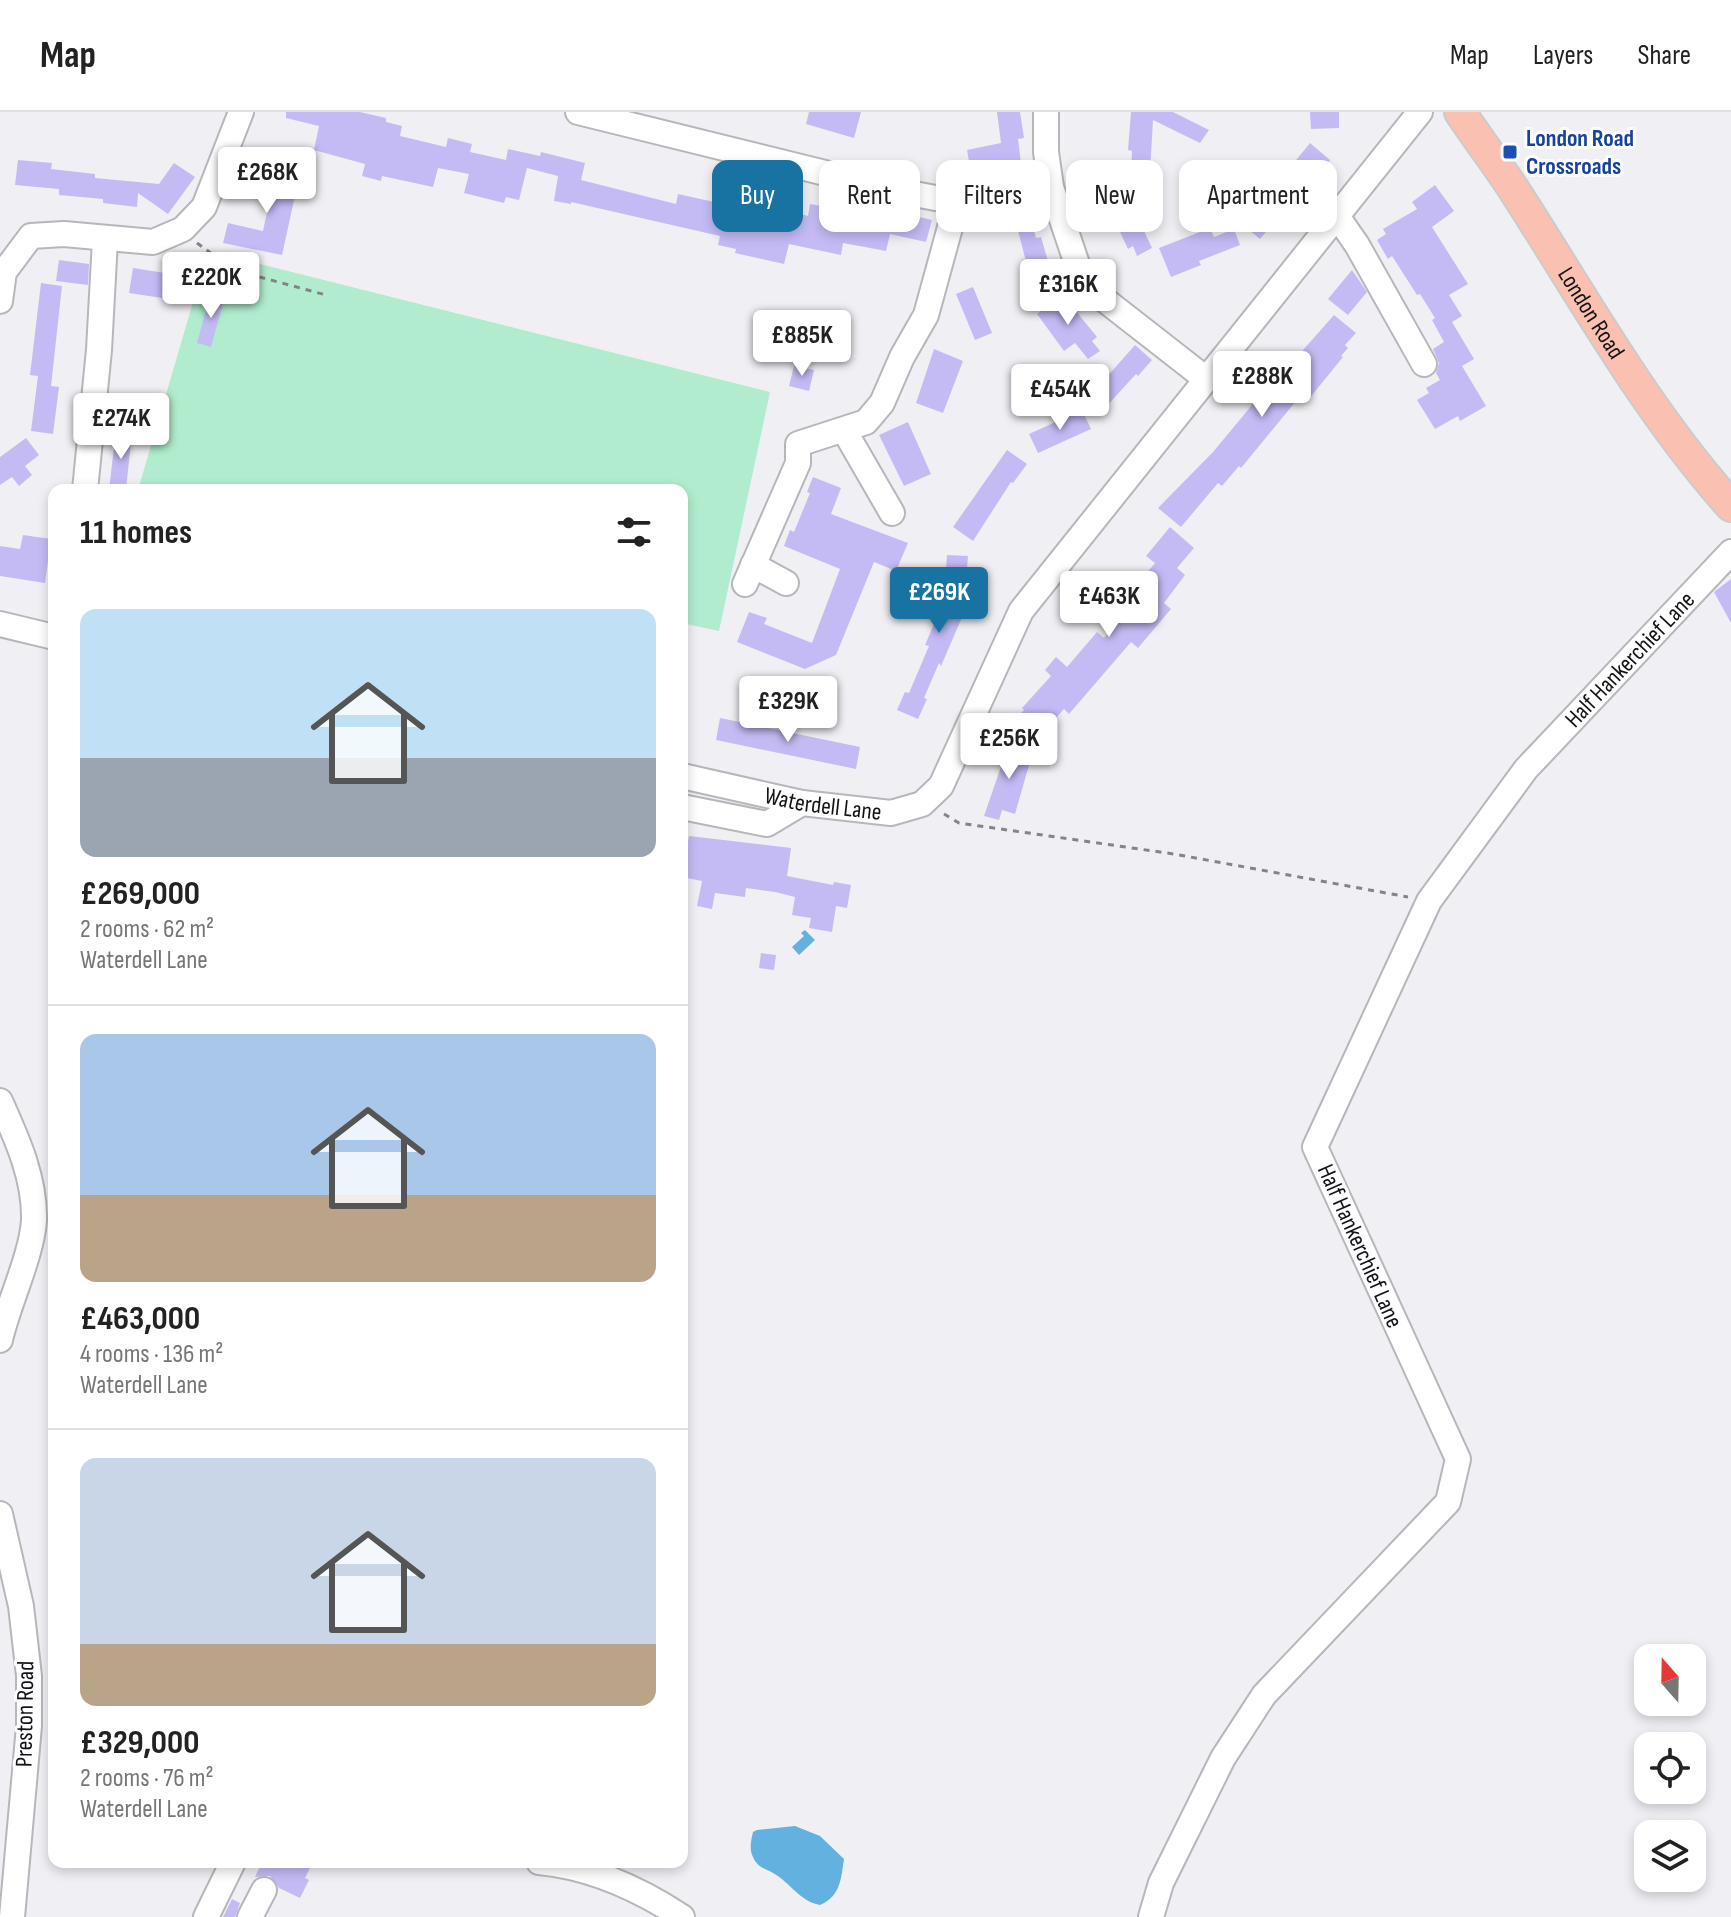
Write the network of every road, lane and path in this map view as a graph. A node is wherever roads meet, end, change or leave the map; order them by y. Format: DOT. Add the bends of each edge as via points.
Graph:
graph roads {
  1 [pos="241,112"];
  2 [pos="578,112"];
  3 [pos="1046,112"];
  4 [pos="1420,112"];
  5 [pos="1460,112"];
  6 [pos="1051,187"];
  7 [pos="936,198"];
  8 [pos="1337,216"];
  9 [pos="183,229"];
  10 [pos="949,232"];
  11 [pos="1324,232"];
  12 [pos="105,240"];
  13 [pos="326,295"];
  14 [pos="0,301"];
  15 [pos="1424,364"];
  16 [pos="1206,379"];
  17 [pos="844,430"];
  18 [pos="86,484"];
  19 [pos="1731,506"];
  20 [pos="892,513"];
  21 [pos="1731,552"];
  22 [pos="786,583"];
  23 [pos="0,624"];
  24 [pos="48,636"];
  25 [pos="688,777"];
  26 [pos="802,803"];
  27 [pos="922,804"];
  28 [pos="688,808"];
  29 [pos="1429,901"];
  30 [pos="0,1101"];
  31 [pos="0,1340"];
  32 [pos="0,1514"];
  33 [pos="230,1868"];
  34 [pos="576,1868"];
  35 [pos="264,1890"];
  36 [pos="12,1917"];
  37 [pos="206,1917"];
  38 [pos="250,1917"];
  39 [pos="682,1917"];
  40 [pos="1151,1917"];
  1 -- 9 [label="street" via="204,207"];
  2 -- 7 [label="street"];
  3 -- 6 [label="street"];
  4 -- 8 [label="street"];
  5 -- 19 [label="main road, London Road" via="1641,390"];
  6 -- 16 [label="street" via="1078,267 1092,290"];
  8 -- 15 [label="street"];
  9 -- 12 [label="street" via="153,242"];
  9 -- 13 [label="path" via="234,270"];
  10 -- 17 [label="street" via="926,315 882,403 866,422"];
  11 -- 16 [label="street"];
  12 -- 14 [label="street" via="31,236 4,272"];
  12 -- 18 [label="street"];
  16 -- 27 [label="street" via="1021,611 941,786"];
  17 -- 20 [label="street"];
  17 -- 22 [label="street" via="798,444 798,463 749,574"];
  21 -- 29 [label="street, Half Hankerchief Lane" via="1526,769"];
  23 -- 24 [label="street"];
  25 -- 26 [label="street, Waterdell Lane"];
  26 -- 27 [label="street, Waterdell Lane" via="891,813"];
  26 -- 28 [label="street" via="767,824"];
  27 -- 29 [label="path" via="959,823 1174,854"];
  29 -- 40 [label="street, Half Hankerchief Lane" via="1315,1147 1458,1459 1448,1502 1264,1695 1223,1758 1161,1883"];
  30 -- 31 [label="street" via="31,1181 34,1222"];
  32 -- 36 [label="street, Preston Road" via="21,1606 29,1676"];
  33 -- 37 [label="street"];
  34 -- 39 [label="street" via="618,1880"];
  35 -- 38 [label="street"];
}
